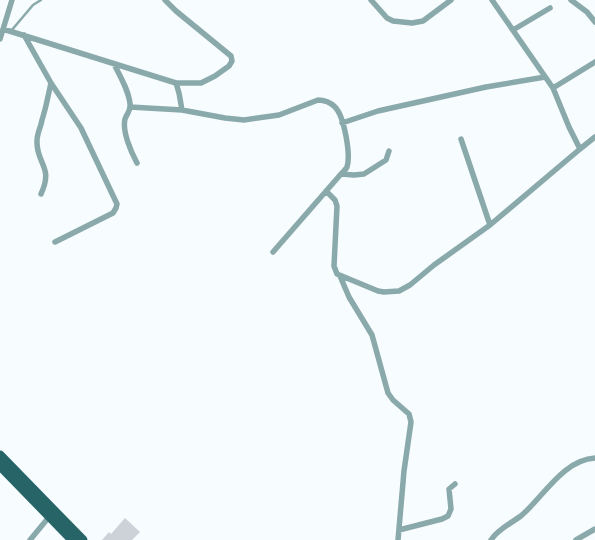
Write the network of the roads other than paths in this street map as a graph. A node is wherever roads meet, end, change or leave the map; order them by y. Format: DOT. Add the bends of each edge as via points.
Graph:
graph roads {
  1 [pos="12,0"];
  2 [pos="41,0"];
  3 [pos="165,0"];
  4 [pos="371,0"];
  5 [pos="451,0"];
  6 [pos="492,0"];
  7 [pos="571,0"];
  8 [pos="550,8"];
  9 [pos="595,22"];
  10 [pos="3,29"];
  11 [pos="513,30"];
  12 [pos="11,31"];
  13 [pos="24,35"];
  14 [pos="0,39"];
  15 [pos="595,62"];
  16 [pos="114,64"];
  17 [pos="545,76"];
  18 [pos="51,83"];
  19 [pos="176,83"];
  20 [pos="554,88"];
  21 [pos="130,107"];
  22 [pos="182,110"];
  23 [pos="342,123"];
  24 [pos="595,137"];
  25 [pos="461,139"];
  26 [pos="580,149"];
  27 [pos="389,151"];
  28 [pos="137,163"];
  29 [pos="342,174"];
  30 [pos="326,191"];
  31 [pos="41,194"];
  32 [pos="490,225"];
  33 [pos="55,242"];
  34 [pos="273,252"];
  35 [pos="340,276"];
  36 [pos="0,455"];
  37 [pos="595,458"];
  38 [pos="0,466"];
  39 [pos="455,484"];
  40 [pos="49,517"];
  41 [pos="595,529"];
  42 [pos="399,530"];
  43 [pos="30,540"];
  44 [pos="72,540"];
  45 [pos="83,540"];
  46 [pos="398,540"];
  47 [pos="491,540"];
  48 [pos="576,540"];
  1 -- 10 [label="street"];
  2 -- 12 [label="lane" via="33,5"];
  3 -- 19 [label="street" via="231,56 232,61 215,76 201,83"];
  4 -- 5 [label="street" via="387,18 412,23 424,21"];
  6 -- 11 [label="street"];
  7 -- 9 [label="street"];
  8 -- 11 [label="street"];
  10 -- 12 [label="street"];
  10 -- 14 [label="street"];
  11 -- 17 [label="street"];
  12 -- 13 [label="street"];
  13 -- 16 [label="street"];
  13 -- 18 [label="street"];
  15 -- 20 [label="street"];
  16 -- 19 [label="street"];
  16 -- 21 [label="street" via="130,100"];
  17 -- 20 [label="street"];
  17 -- 23 [label="street" via="378,111"];
  18 -- 31 [label="street" via="37,143 46,177"];
  18 -- 33 [label="street" via="81,128 117,204 113,213"];
  19 -- 22 [label="street"];
  20 -- 26 [label="street"];
  21 -- 22 [label="street"];
  21 -- 28 [label="street" via="125,118 126,135"];
  22 -- 23 [label="street" via="244,120 279,115 313,101 323,100 334,105"];
  23 -- 29 [label="street" via="348,152 346,167"];
  24 -- 26 [label="street"];
  25 -- 32 [label="street"];
  26 -- 32 [label="street"];
  27 -- 29 [label="street" via="386,160 364,174"];
  29 -- 30 [label="street"];
  30 -- 34 [label="street"];
  30 -- 35 [label="street" via="336,204 334,266"];
  32 -- 35 [label="street" via="399,291 378,291"];
  35 -- 42 [label="street" via="372,336 388,393 411,418"];
  36 -- 45 [label="main road"];
  37 -- 47 [label="street" via="584,459 570,467"];
  38 -- 40 [label="main road"];
  39 -- 42 [label="street" via="449,489 448,516"];
  40 -- 43 [label="street"];
  40 -- 44 [label="main road"];
  41 -- 48 [label="street"];
  42 -- 46 [label="street"];
}
